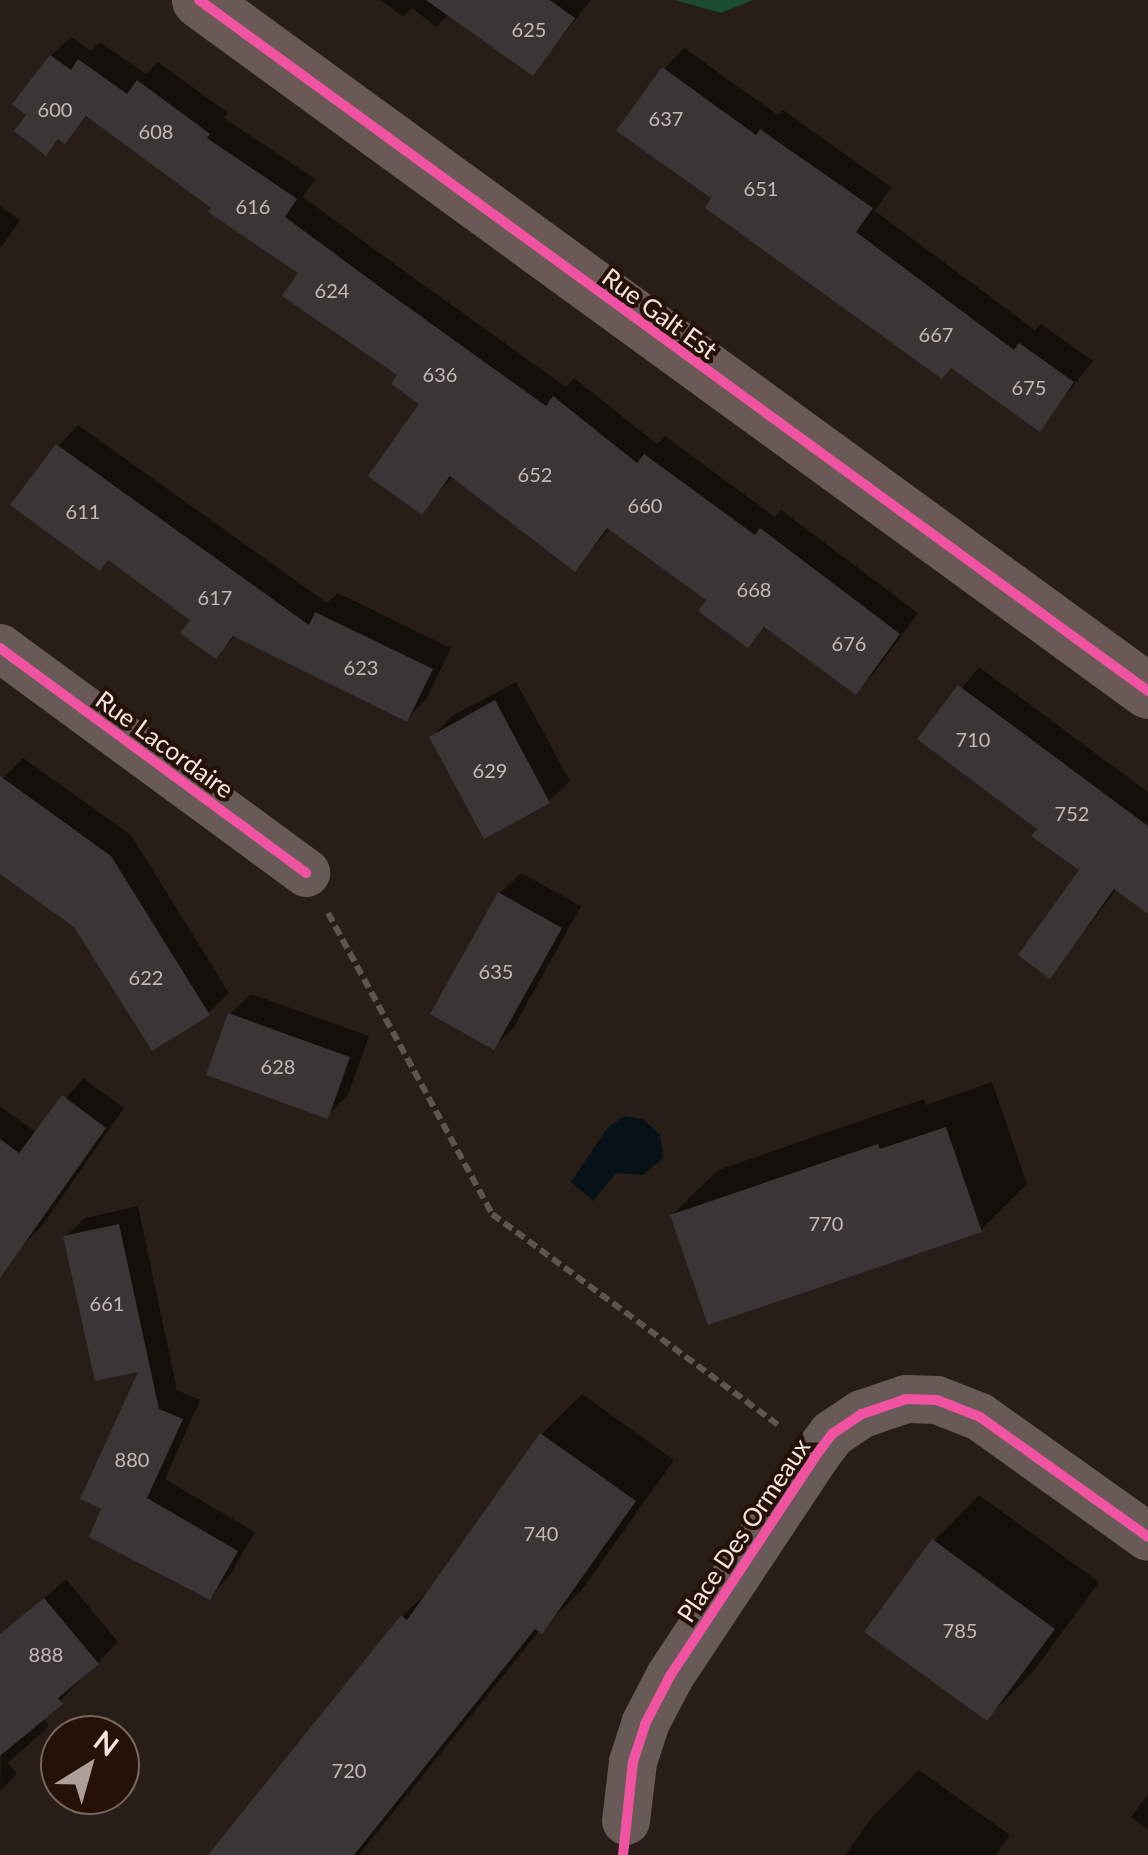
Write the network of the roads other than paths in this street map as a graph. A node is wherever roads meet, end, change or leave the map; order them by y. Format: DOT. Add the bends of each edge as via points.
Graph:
graph roads {
  1 [pos="199,0"];
  2 [pos="0,648"];
  3 [pos="1148,691"];
  4 [pos="306,873"];
  5 [pos="1148,1537"];
  6 [pos="626,1821"];
  1 -- 3 [label="main road, Rue Galt Est"];
  2 -- 4 [label="street, Rue Lacordaire"];
  5 -- 6 [label="street, Place Des Ormeaux" via="980,1417 937,1400 906,1399 862,1414 817,1454 670,1676 644,1724"];
}
